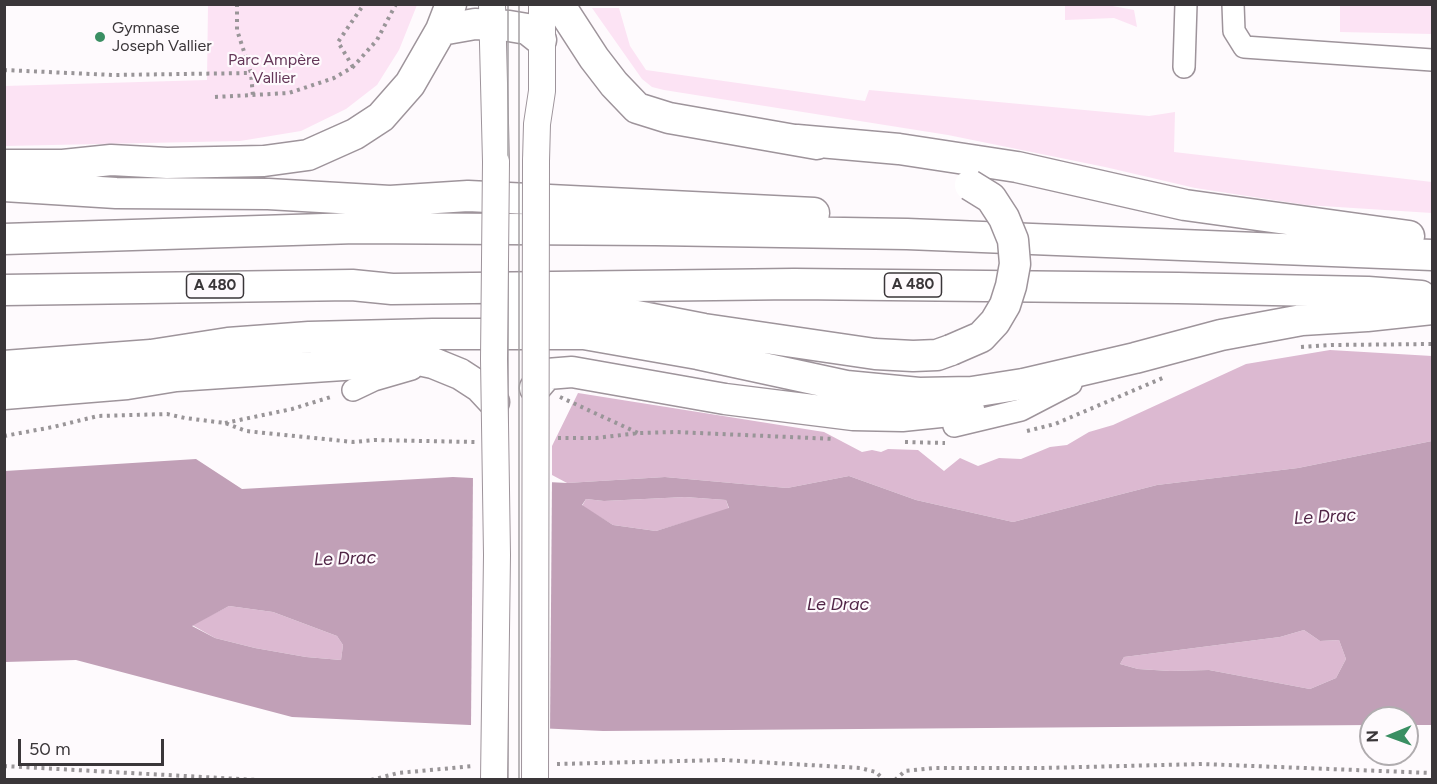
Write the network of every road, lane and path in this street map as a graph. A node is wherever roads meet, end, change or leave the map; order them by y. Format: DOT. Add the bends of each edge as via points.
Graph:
graph roads {
  1 [pos="237,4"];
  2 [pos="364,4"];
  3 [pos="396,4"];
  4 [pos="542,4"];
  5 [pos="559,4"];
  6 [pos="1186,4"];
  7 [pos="1233,4"];
  8 [pos="492,15"];
  9 [pos="446,17"];
  10 [pos="541,40"];
  11 [pos="1432,60"];
  12 [pos="353,67"];
  13 [pos="1184,67"];
  14 [pos="4,70"];
  15 [pos="251,73"];
  16 [pos="253,97"];
  17 [pos="215,98"];
  18 [pos="796,140"];
  19 [pos="4,165"];
  20 [pos="4,186"];
  21 [pos="907,234"];
  22 [pos="4,239"];
  23 [pos="1432,239"];
  24 [pos="1432,255"];
  25 [pos="392,289"];
  26 [pos="4,290"];
  27 [pos="1432,297"];
  28 [pos="1432,309"];
  29 [pos="1135,358"];
  30 [pos="433,363"];
  31 [pos="4,366"];
  32 [pos="4,374"];
  33 [pos="176,376"];
  34 [pos="1071,384"];
  35 [pos="548,386"];
  36 [pos="353,390"];
  37 [pos="4,394"];
  38 [pos="494,402"];
  39 [pos="225,423"];
  40 [pos="954,426"];
  41 [pos="639,433"];
  42 [pos="4,436"];
  43 [pos="293,436"];
  44 [pos="4,766"];
  45 [pos="543,772"];
  46 [pos="487,773"];
  47 [pos="1432,773"];
  48 [pos="257,780"];
  49 [pos="371,780"];
  50 [pos="884,780"];
  51 [pos="895,780"];
  1 -- 15 [label="path" via="237,30"];
  2 -- 12 [label="path" via="338,42"];
  3 -- 12 [label="path" via="377,40"];
  4 -- 10 [label="main road"];
  5 -- 18 [label="highway" via="594,58 637,108 669,118"];
  6 -- 13 [label="lane"];
  7 -- 11 [label="lane" via="1234,31 1244,47"];
  8 -- 9 [label="highway" via="475,24"];
  8 -- 10 [label="highway" via="527,29"];
  8 -- 38 [label="main road, bridge" via="496,162"];
  9 -- 19 [label="highway" via="410,84 381,117 355,134 308,155 264,161 111,160"];
  10 -- 35 [label="main road, bridge" via="542,91 536,161"];
  12 -- 16 [label="path" via="334,78 289,93"];
  14 -- 15 [label="path" via="113,75"];
  15 -- 16 [label="path"];
  16 -- 17 [label="path"];
  18 -- 23 [label="highway" via="1017,167 1185,206"];
  18 -- 25 [label="highway, bridge" via="888,159 970,185 991,198 1013,240 1015,264 1008,296 995,322 981,337 937,355 875,354 637,316 461,304"];
  20 -- 21 [label="highway" via="390,201 468,196 758,210 833,214"];
  21 -- 22 [label="highway" via="356,228"];
  21 -- 24 [label="highway"];
  25 -- 26 [label="highway, A 480" via="352,285"];
  25 -- 27 [label="highway, A 480" via="794,284 1178,288"];
  28 -- 29 [label="highway" via="1302,320 1221,335"];
  29 -- 31 [label="highway" via="1023,384 972,392 919,393 846,386 584,334 309,337"];
  29 -- 34 [label="highway"];
  30 -- 33 [label="highway" via="402,361"];
  30 -- 36 [label="lane"];
  30 -- 38 [label="highway" via="472,381"];
  32 -- 33 [label="highway"];
  33 -- 37 [label="highway"];
  34 -- 35 [label="highway" via="1007,402 902,416 853,416 572,372"];
  34 -- 40 [label="lane" via="1021,410"];
  35 -- 41 [label="path"];
  35 -- 45 [label="main road, bridge" via="537,555"];
  36 -- 39 [label="path" via="292,409"];
  38 -- 46 [label="main road, bridge" via="497,555"];
  39 -- 42 [label="path" via="167,414 119,414"];
  39 -- 43 [label="path" via="246,431"];
  44 -- 48 [label="path"];
  45 -- 50 [label="path" via="723,760 860,768 876,772"];
  46 -- 49 [label="path" via="407,772"];
  47 -- 51 [label="path" via="1202,764 935,768 905,771"];
}
